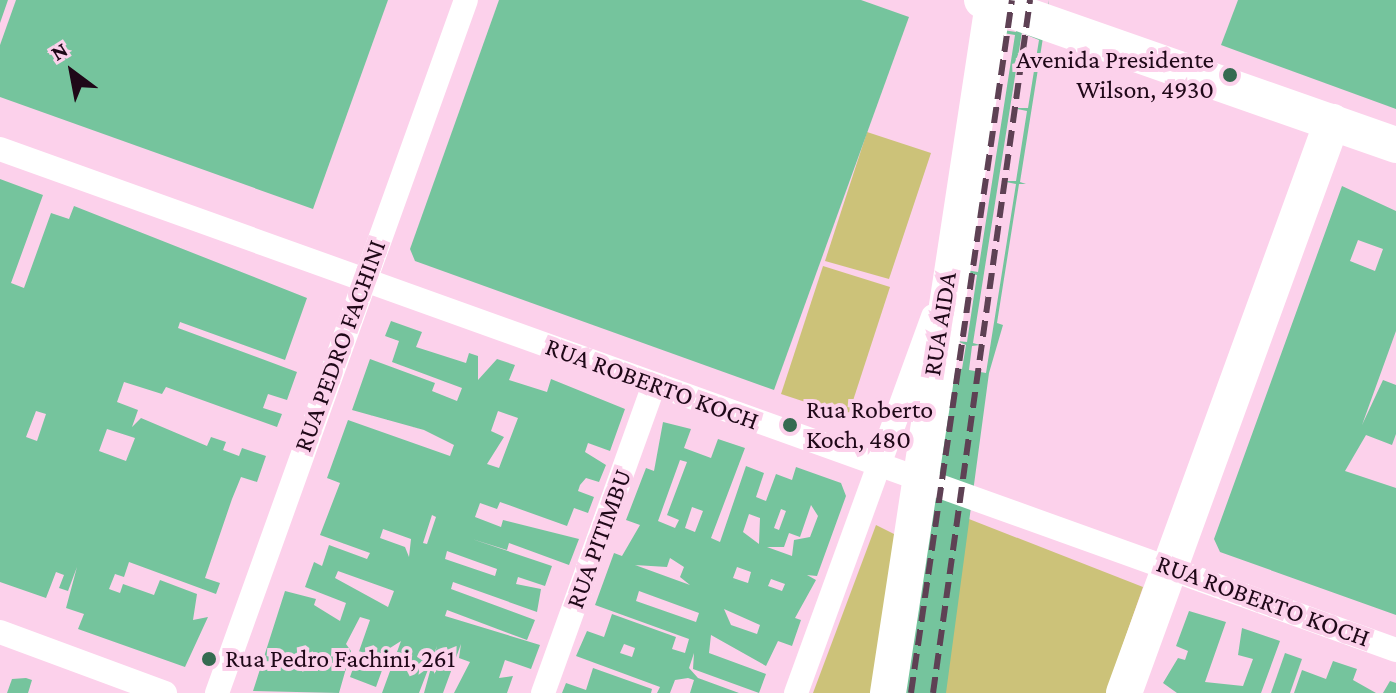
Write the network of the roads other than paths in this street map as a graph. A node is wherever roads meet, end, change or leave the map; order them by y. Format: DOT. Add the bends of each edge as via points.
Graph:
graph roads {
  1 [pos="466,0"];
  2 [pos="987,2"];
  3 [pos="1332,122"];
  4 [pos="1396,145"];
  5 [pos="0,149"];
  6 [pos="949,270"];
  7 [pos="363,282"];
  8 [pos="654,384"];
  9 [pos="880,467"];
  10 [pos="915,479"];
  11 [pos="1168,566"];
  12 [pos="0,632"];
  13 [pos="1396,650"];
  14 [pos="165,693"];
  15 [pos="217,693"];
  16 [pos="543,693"];
  17 [pos="796,693"];
  18 [pos="888,693"];
  19 [pos="1124,693"];
  1 -- 7 [label="street, RUA PEDRO FACHINI"];
  2 -- 3 [label="street"];
  2 -- 6 [label="street, RUA AIDA"];
  3 -- 4 [label="street"];
  3 -- 11 [label="street"];
  5 -- 7 [label="street, RUA ROBERTO KOCH"];
  6 -- 9 [label="street"];
  6 -- 10 [label="street, RUA AIDA"];
  7 -- 8 [label="street, RUA ROBERTO KOCH"];
  7 -- 15 [label="street, RUA PEDRO FACHINI"];
  8 -- 9 [label="street, RUA ROBERTO KOCH"];
  8 -- 16 [label="street, RUA PITIMBU"];
  9 -- 10 [label="street, RUA ROBERTO KOCH"];
  9 -- 17 [label="street"];
  10 -- 11 [label="street, RUA ROBERTO KOCH"];
  10 -- 18 [label="street, RUA AIDA"];
  11 -- 13 [label="street, RUA ROBERTO KOCH"];
  11 -- 19 [label="street"];
  12 -- 14 [label="street"];
}
